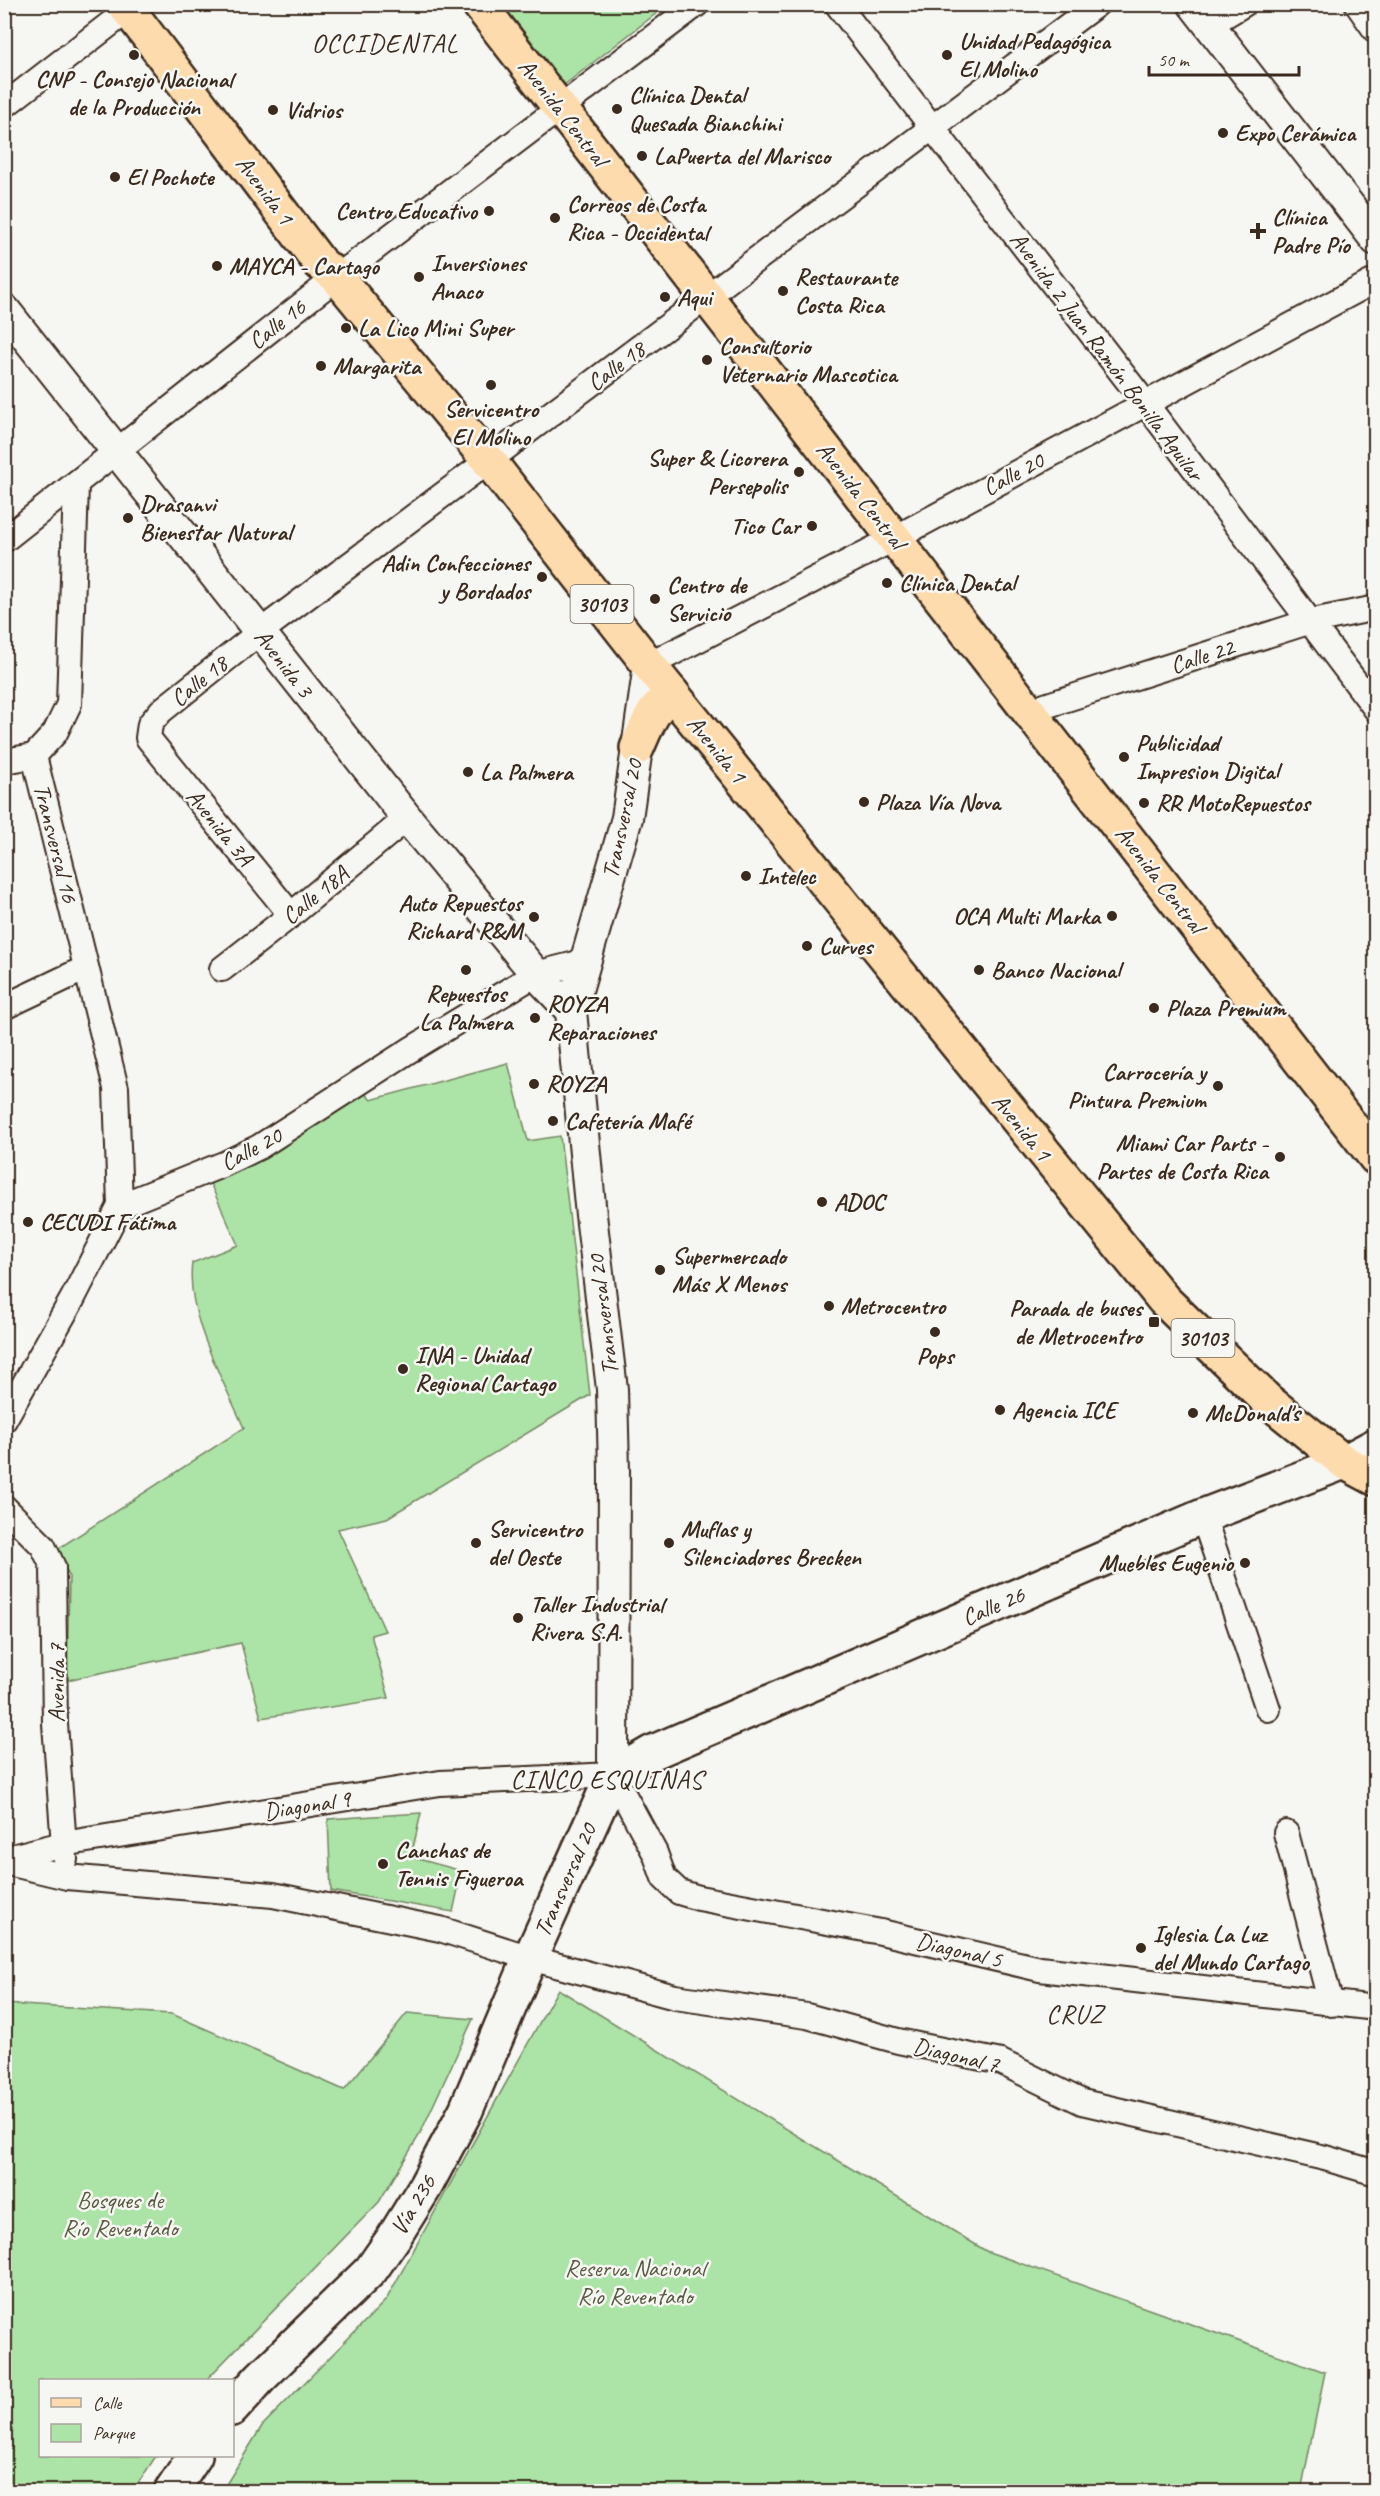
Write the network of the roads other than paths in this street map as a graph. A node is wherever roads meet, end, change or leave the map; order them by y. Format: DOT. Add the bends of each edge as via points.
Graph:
graph roads {
  1 [pos="479,4"];
  2 [pos="697,4"];
  3 [pos="837,4"];
  4 [pos="1098,4"];
  5 [pos="1244,4"];
  6 [pos="1357,4"];
  7 [pos="129,6"];
  8 [pos="1201,15"];
  9 [pos="1376,31"];
  10 [pos="4,106"];
  11 [pos="560,108"];
  12 [pos="932,128"];
  13 [pos="1376,240"];
  14 [pos="337,277"];
  15 [pos="1376,280"];
  16 [pos="707,297"];
  17 [pos="7,317"];
  18 [pos="1145,403"];
  19 [pos="117,452"];
  20 [pos="489,461"];
  21 [pos="76,485"];
  22 [pos="895,538"];
  23 [pos="4,540"];
  24 [pos="1376,608"];
  25 [pos="1308,622"];
  26 [pos="260,632"];
  27 [pos="649,665"];
  28 [pos="672,693"];
  29 [pos="1376,709"];
  30 [pos="1029,711"];
  31 [pos="148,738"];
  32 [pos="637,748"];
  33 [pos="34,756"];
  34 [pos="4,761"];
  35 [pos="407,818"];
  36 [pos="291,915"];
  37 [pos="587,961"];
  38 [pos="86,968"];
  39 [pos="222,969"];
  40 [pos="536,974"];
  41 [pos="4,1007"];
  42 [pos="571,1011"];
  43 [pos="1376,1158"];
  44 [pos="120,1206"];
  45 [pos="8,1409"];
  46 [pos="1376,1445"];
  47 [pos="1344,1462"];
  48 [pos="1376,1479"];
  49 [pos="4,1508"];
  50 [pos="1203,1516"];
  51 [pos="1268,1709"];
  52 [pos="613,1775"];
  53 [pos="1286,1833"];
  54 [pos="63,1844"];
  55 [pos="4,1861"];
  56 [pos="68,1877"];
  57 [pos="530,1958"];
  58 [pos="1331,2004"];
  59 [pos="1376,2008"];
  60 [pos="1376,2173"];
  61 [pos="234,2407"];
  62 [pos="194,2457"];
  63 [pos="171,2492"];
  1 -- 11 [label="main road, Avenida Central"];
  2 -- 11 [label="street, Calle 16"];
  3 -- 12 [label="street, Avenida 2 Juan Ramón Bonilla Aguilar"];
  4 -- 12 [label="street, Calle 18"];
  5 -- 8 [label="street"];
  6 -- 9 [label="street"];
  7 -- 10 [label="street"];
  7 -- 14 [label="main road, Avenida 1 / 30103" via="320,263"];
  8 -- 13 [label="street"];
  11 -- 14 [label="street, Calle 16"];
  11 -- 16 [label="main road, Avenida Central"];
  12 -- 16 [label="street, Calle 18"];
  12 -- 18 [label="street, Avenida 2 Juan Ramón Bonilla Aguilar"];
  14 -- 19 [label="street, Calle 16"];
  14 -- 20 [label="main road, Avenida 1 / 30103"];
  15 -- 18 [label="street, Calle 20"];
  16 -- 20 [label="street, Calle 18"];
  16 -- 22 [label="main road, Avenida Central"];
  17 -- 19 [label="street, Avenida 3"];
  18 -- 22 [label="street, Calle 20"];
  18 -- 25 [label="street, Avenida 2 Juan Ramón Bonilla Aguilar"];
  19 -- 21 [label="street, Calle 16"];
  19 -- 26 [label="street, Avenida 3"];
  20 -- 26 [label="street, Calle 18"];
  20 -- 27 [label="main road, Avenida 1 / 30103"];
  21 -- 23 [label="street, Calle 16"];
  21 -- 33 [label="street, Transversal 16" via="69,704 55,733"];
  22 -- 27 [label="street, Calle 20"];
  22 -- 30 [label="main road, Avenida Central"];
  24 -- 25 [label="street, Calle 22"];
  25 -- 29 [label="street, Avenida 2 Juan Ramón Bonilla Aguilar"];
  25 -- 30 [label="street, Calle 22"];
  26 -- 31 [label="street, Calle 18" via="161,711 150,724"];
  26 -- 35 [label="street, Avenida 3"];
  27 -- 28 [label="main road, Avenida 1 / 30103"];
  27 -- 32 [label="street, Transversal 20"];
  28 -- 32 [label="main road" via="652,715"];
  28 -- 47 [label="main road, Avenida 1 / 30103" via="1164,1300 1267,1400"];
  30 -- 43 [label="main road, Avenida Central"];
  31 -- 36 [label="street, Avenida 3A"];
  32 -- 37 [label="street, Transversal 20" via="627,819"];
  33 -- 34 [label="street"];
  33 -- 38 [label="street, Transversal 16"];
  35 -- 36 [label="street, Calle 18A"];
  35 -- 40 [label="street, Avenida 3"];
  36 -- 39 [label="street, Calle 18A"];
  37 -- 40 [label="street, Calle 20"];
  37 -- 42 [label="street, Transversal 20"];
  38 -- 41 [label="street"];
  38 -- 44 [label="street, Transversal 16" via="116,1088"];
  40 -- 42 [label="street, Avenida 3"];
  40 -- 44 [label="street, Calle 20" via="259,1147"];
  42 -- 52 [label="street, Transversal 20" via="612,1389"];
  44 -- 45 [label="street" via="73,1298"];
  46 -- 47 [label="main road, Calle 26"];
  47 -- 48 [label="main road, Avenida 1"];
  47 -- 50 [label="main road, Calle 26"];
  49 -- 54 [label="street, Avenida 7" via="43,1546 53,1567 55,1724"];
  50 -- 51 [label="street"];
  50 -- 52 [label="main road, Calle 26" via="651,1753"];
  52 -- 54 [label="street, Diagonal 9" via="440,1783"];
  52 -- 57 [label="main road, Transversal 20"];
  52 -- 58 [label="street, Diagonal 5" via="655,1853 664,1878 679,1892 881,1932 1040,1969"];
  53 -- 58 [label="street"];
  54 -- 55 [label="street, Diagonal 9"];
  54 -- 56 [label="street, Avenida 7"];
  55 -- 56 [label="street, Diagonal 7"];
  56 -- 57 [label="street, Diagonal 7" via="273,1895 440,1929"];
  57 -- 60 [label="street, Diagonal 7" via="675,1997 807,2016 898,2042 1001,2062 1082,2102"];
  57 -- 61 [label="main road, Vía 236" via="466,2110 394,2237 371,2270"];
  58 -- 59 [label="street, Diagonal 5"];
  62 -- 63 [label="main road"];
}
